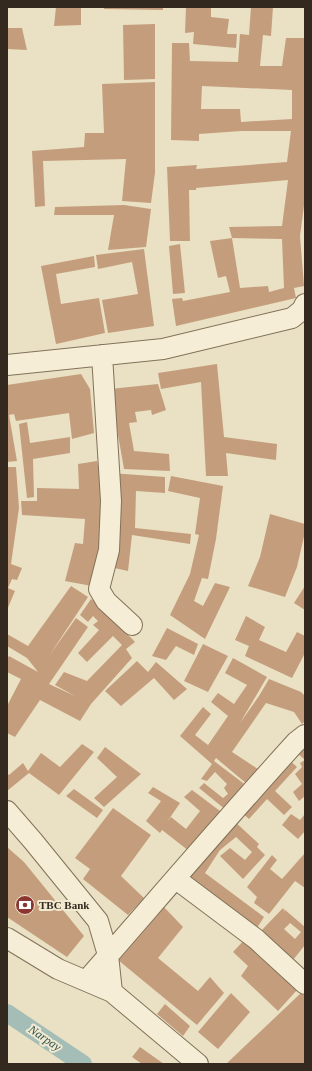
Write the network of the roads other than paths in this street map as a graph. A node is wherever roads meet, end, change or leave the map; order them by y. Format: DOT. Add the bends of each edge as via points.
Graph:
graph roads {
  1 [pos="305,304"];
  2 [pos="102,355"];
  3 [pos="7,365"];
  4 [pos="132,625"];
  5 [pos="305,735"];
  6 [pos="7,812"];
  7 [pos="176,879"];
  8 [pos="7,938"];
  9 [pos="108,956"];
  10 [pos="86,981"];
  11 [pos="305,984"];
  12 [pos="112,992"];
  13 [pos="198,1064"];
  1 -- 2 [label="street" via="292,318 163,349"];
  2 -- 3 [label="street"];
  2 -- 4 [label="street" via="111,501 109,550 99,589 106,601"];
  5 -- 7 [label="street" via="229,815"];
  6 -- 9 [label="street" via="33,840 98,921"];
  7 -- 9 [label="street"];
  7 -- 11 [label="street" via="256,939"];
  8 -- 10 [label="street" via="58,969"];
  9 -- 10 [label="street"];
  9 -- 12 [label="street"];
  10 -- 12 [label="street"];
  12 -- 13 [label="street"];
}
